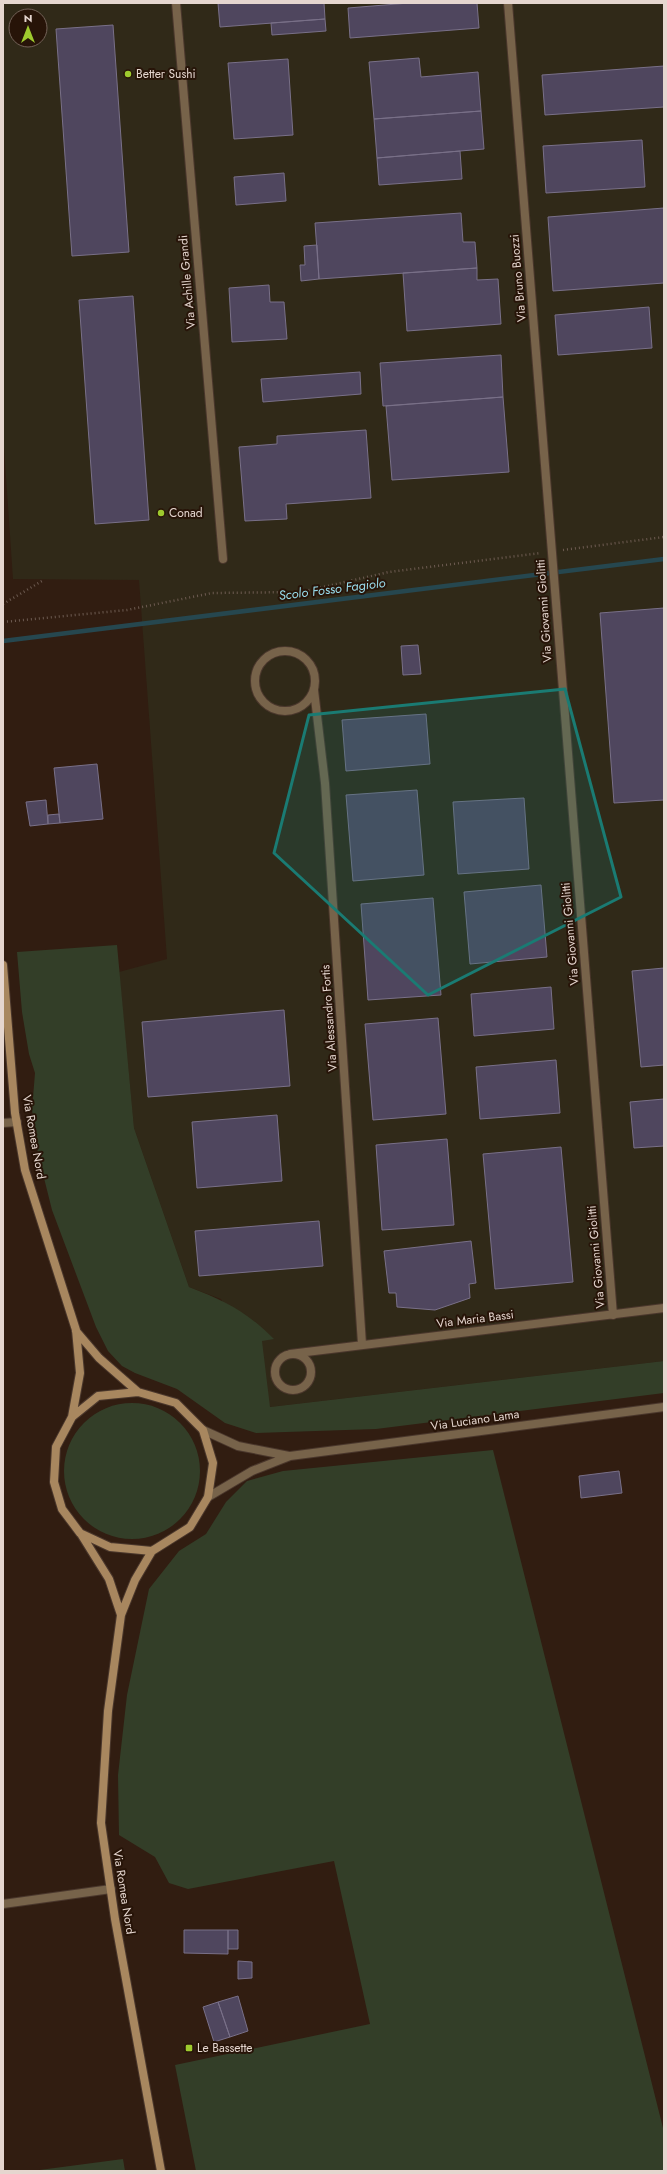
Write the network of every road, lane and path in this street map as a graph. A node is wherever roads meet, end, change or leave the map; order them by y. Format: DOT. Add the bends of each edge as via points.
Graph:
graph roads {
  1 [pos="176,3"];
  2 [pos="508,3"];
  3 [pos="664,537"];
  4 [pos="552,552"];
  5 [pos="223,559"];
  6 [pos="42,581"];
  7 [pos="3,604"];
  8 [pos="3,622"];
  9 [pos="314,690"];
  10 [pos="3,965"];
  11 [pos="17,1122"];
  12 [pos="3,1123"];
  13 [pos="664,1308"];
  14 [pos="613,1314"];
  15 [pos="76,1330"];
  16 [pos="362,1344"];
  17 [pos="290,1354"];
  18 [pos="138,1392"];
  19 [pos="664,1407"];
  20 [pos="72,1417"];
  21 [pos="204,1430"];
  22 [pos="290,1456"];
  23 [pos="208,1497"];
  24 [pos="80,1533"];
  25 [pos="152,1552"];
  26 [pos="121,1615"];
  27 [pos="111,1889"];
  28 [pos="3,1904"];
  29 [pos="161,2171"];
  1 -- 5 [label="street, Via Achille Grandi"];
  2 -- 4 [label="street, Via Bruno Buozzi"];
  3 -- 4 [label="path"];
  4 -- 8 [label="path" via="389,572 301,592 212,593 127,610"];
  4 -- 14 [label="street, Via Giovanni Giolitti"];
  6 -- 7 [label="path"];
  9 -- 9 [label="street, Via Alessandro Fortis" via="313,669 305,658 296,653 286,651 269,655 259,665 255,675 256,692 262,702 273,710 294,711 303,706"];
  9 -- 16 [label="street, Via Alessandro Fortis" via="325,784"];
  10 -- 11 [label="main road, Via Romea Nord"];
  11 -- 12 [label="street"];
  11 -- 15 [label="main road, Via Romea Nord" via="25,1170"];
  13 -- 14 [label="street, Via Maria Bassi"];
  14 -- 16 [label="street, Via Maria Bassi"];
  15 -- 18 [label="main road, Via Romea Nord" via="99,1358"];
  15 -- 20 [label="main road, Via Romea Nord" via="80,1372"];
  16 -- 17 [label="street, Via Maria Bassi"];
  17 -- 17 [label="street" via="280,1360 275,1376 281,1386 298,1390 308,1383 311,1372 307,1360 302,1356"];
  18 -- 20 [label="main road" via="98,1396"];
  18 -- 21 [label="main road" via="176,1403"];
  19 -- 22 [label="street, Via Luciano Lama"];
  20 -- 24 [label="main road, Via Romea Nord" via="56,1447 54,1482 62,1509"];
  21 -- 22 [label="street, Via Luciano Lama" via="238,1446"];
  21 -- 23 [label="main road" via="213,1463"];
  22 -- 23 [label="street, Via Luciano Lama" via="252,1471"];
  23 -- 25 [label="main road" via="190,1527"];
  24 -- 25 [label="main road" via="110,1547"];
  24 -- 26 [label="main road, Via Romea Nord" via="109,1579"];
  25 -- 26 [label="main road, Via Romea Nord" via="135,1580"];
  26 -- 27 [label="main road, Via Romea Nord" via="108,1711 101,1824"];
  27 -- 28 [label="street"];
  27 -- 29 [label="main road, Via Romea Nord"];
}
